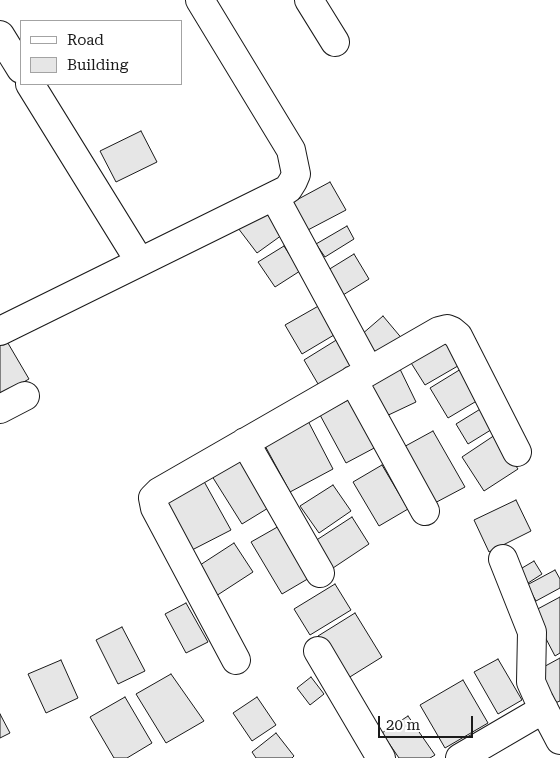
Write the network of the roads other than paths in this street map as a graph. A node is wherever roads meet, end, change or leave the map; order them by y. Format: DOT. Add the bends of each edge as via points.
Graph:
graph roads {
  1 [pos="200,0"];
  2 [pos="309,0"];
  3 [pos="0,35"];
  4 [pos="336,42"];
  5 [pos="20,67"];
  6 [pos="31,85"];
  7 [pos="274,196"];
  8 [pos="140,262"];
  9 [pos="0,331"];
  10 [pos="361,376"];
  11 [pos="25,396"];
  12 [pos="0,409"];
  13 [pos="245,442"];
  14 [pos="517,452"];
  15 [pos="425,511"];
  16 [pos="503,559"];
  17 [pos="320,573"];
  18 [pos="318,651"];
  19 [pos="236,660"];
  20 [pos="544,709"];
  21 [pos="560,740"];
  22 [pos="381,758"];
  23 [pos="460,758"];
  1 -- 7 [label="street" via="291,150 296,174 288,189"];
  2 -- 4 [label="street"];
  3 -- 5 [label="street"];
  6 -- 8 [label="street"];
  7 -- 8 [label="street"];
  7 -- 10 [label="street"];
  8 -- 9 [label="street"];
  10 -- 13 [label="street"];
  10 -- 14 [label="street" via="439,331 452,331 458,336"];
  10 -- 15 [label="street"];
  11 -- 12 [label="street"];
  13 -- 17 [label="street"];
  13 -- 19 [label="street" via="153,498 155,508"];
  16 -- 20 [label="street" via="532,632 532,682"];
  18 -- 22 [label="street"];
  20 -- 21 [label="street"];
  20 -- 23 [label="street"];
}
